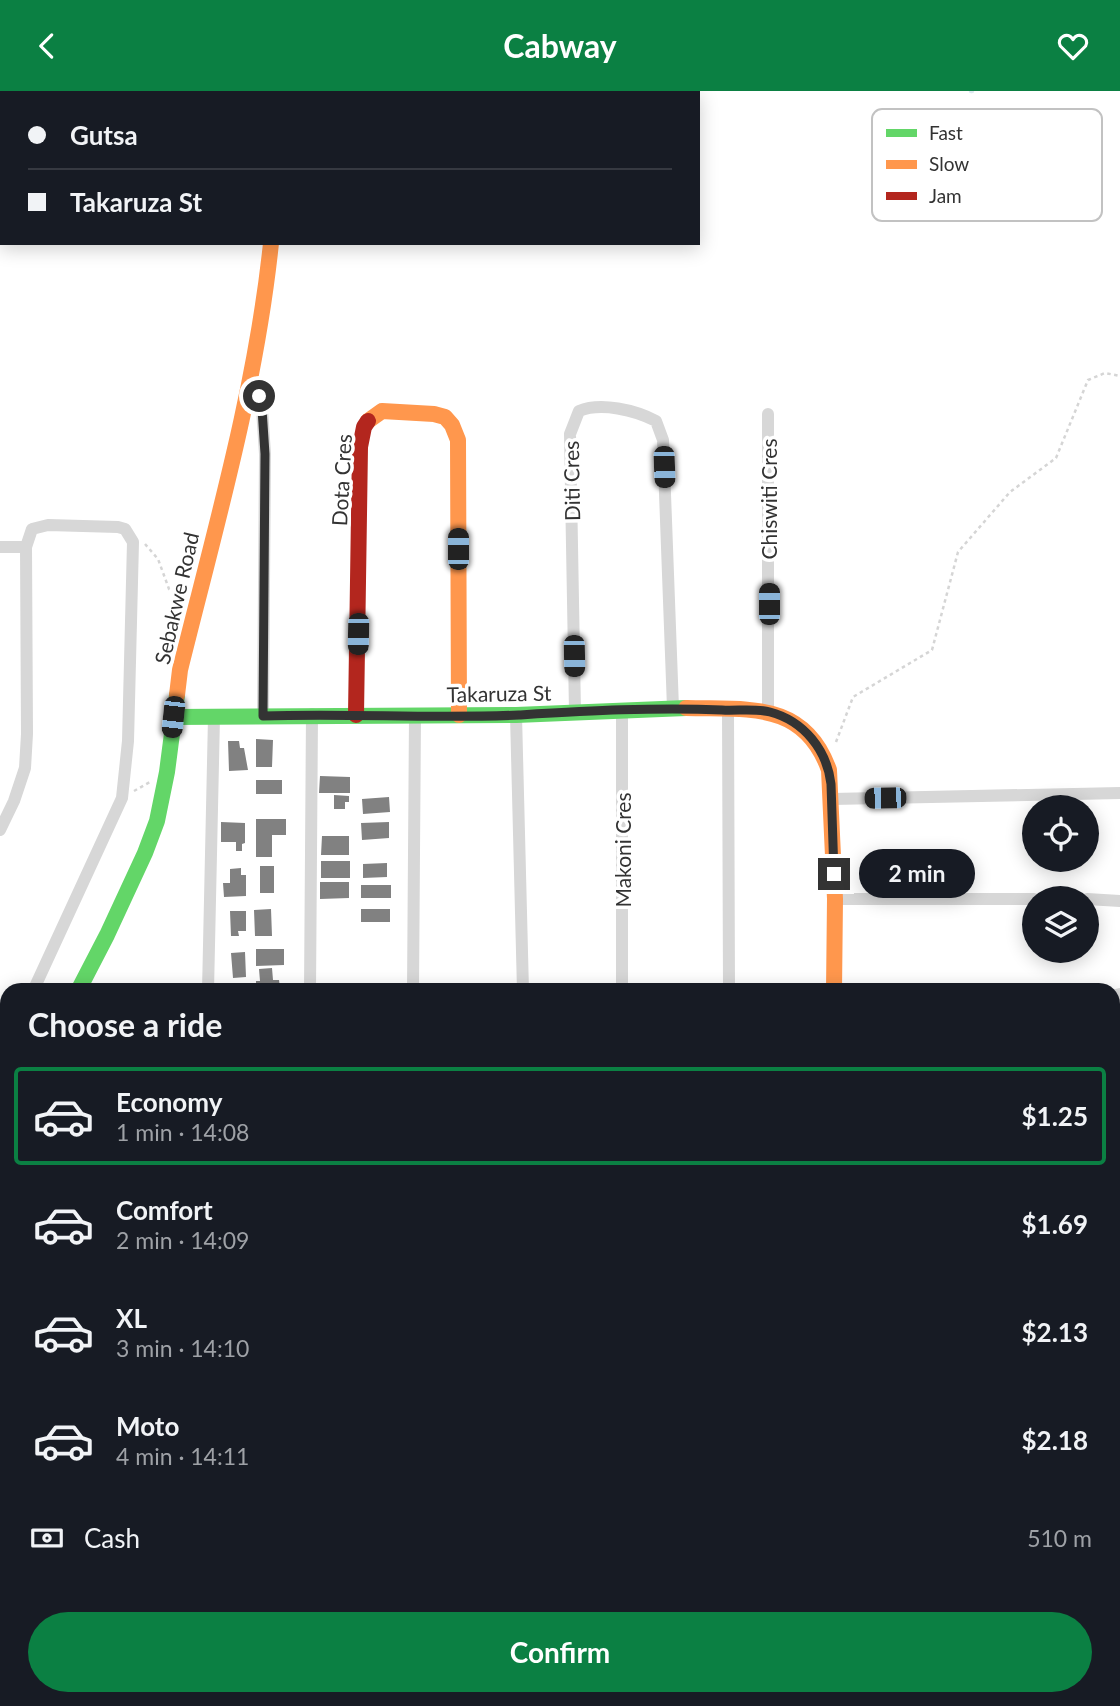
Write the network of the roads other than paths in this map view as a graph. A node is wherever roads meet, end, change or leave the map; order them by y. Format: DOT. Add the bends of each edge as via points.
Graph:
graph roads {
  1 [pos="271,245"];
  2 [pos="250,386"];
  3 [pos="768,414"];
  4 [pos="0,547"];
  5 [pos="26,547"];
  6 [pos="673,708"];
  7 [pos="622,710"];
  8 [pos="729,710"];
  9 [pos="768,711"];
  10 [pos="575,712"];
  11 [pos="312,714"];
  12 [pos="356,715"];
  13 [pos="415,715"];
  14 [pos="459,715"];
  15 [pos="516,715"];
  16 [pos="263,716"];
  17 [pos="173,717"];
  18 [pos="214,717"];
  19 [pos="1120,793"];
  20 [pos="832,799"];
  21 [pos="0,830"];
  22 [pos="835,899"];
  23 [pos="1022,899"];
  24 [pos="1099,900"];
  25 [pos="1120,901"];
  26 [pos="37,983"];
  27 [pos="82,983"];
  28 [pos="208,983"];
  29 [pos="310,983"];
  30 [pos="413,983"];
  31 [pos="523,983"];
  32 [pos="622,983"];
  33 [pos="729,983"];
  34 [pos="834,983"];
  1 -- 2 [label="street, Sebakwe Road"];
  2 -- 16 [label="street" via="262,409 265,454"];
  2 -- 17 [label="street, Sebakwe Road" via="194,606"];
  3 -- 9 [label="street, Chiswiti Cres"];
  4 -- 5 [label="street"];
  5 -- 21 [label="street" via="25,768"];
  5 -- 26 [label="street" via="33,529 48,525 118,527 125,529 133,542 128,741 122,798"];
  6 -- 7 [label="street, Takaruza St"];
  6 -- 8 [label="street, Takaruza St"];
  6 -- 10 [label="street, Diti Cres" via="663,440 656,421 643,414 591,406 579,411 570,434"];
  7 -- 10 [label="street, Takaruza St"];
  7 -- 32 [label="street, Makoni Cres"];
  8 -- 9 [label="street, Takaruza St"];
  8 -- 33 [label="street"];
  9 -- 20 [label="street, Takaruza St" via="809,734 822,750"];
  10 -- 15 [label="street, Takaruza St"];
  11 -- 12 [label="street, Takaruza St"];
  11 -- 16 [label="street, Takaruza St"];
  11 -- 29 [label="street"];
  12 -- 13 [label="street, Takaruza St"];
  12 -- 14 [label="street, Dota Cres" via="360,447 364,428 382,411 445,417 458,440"];
  13 -- 14 [label="street, Takaruza St"];
  13 -- 30 [label="street"];
  14 -- 15 [label="street, Takaruza St"];
  15 -- 31 [label="street"];
  16 -- 18 [label="street, Takaruza St"];
  17 -- 18 [label="street, Takaruza St"];
  17 -- 27 [label="street, Sebakwe Road" via="157,821"];
  18 -- 28 [label="street"];
  19 -- 20 [label="street"];
  20 -- 22 [label="street, Takaruza St"];
  22 -- 23 [label="street"];
  22 -- 34 [label="street, Takaruza St"];
  24 -- 25 [label="street"];
}
